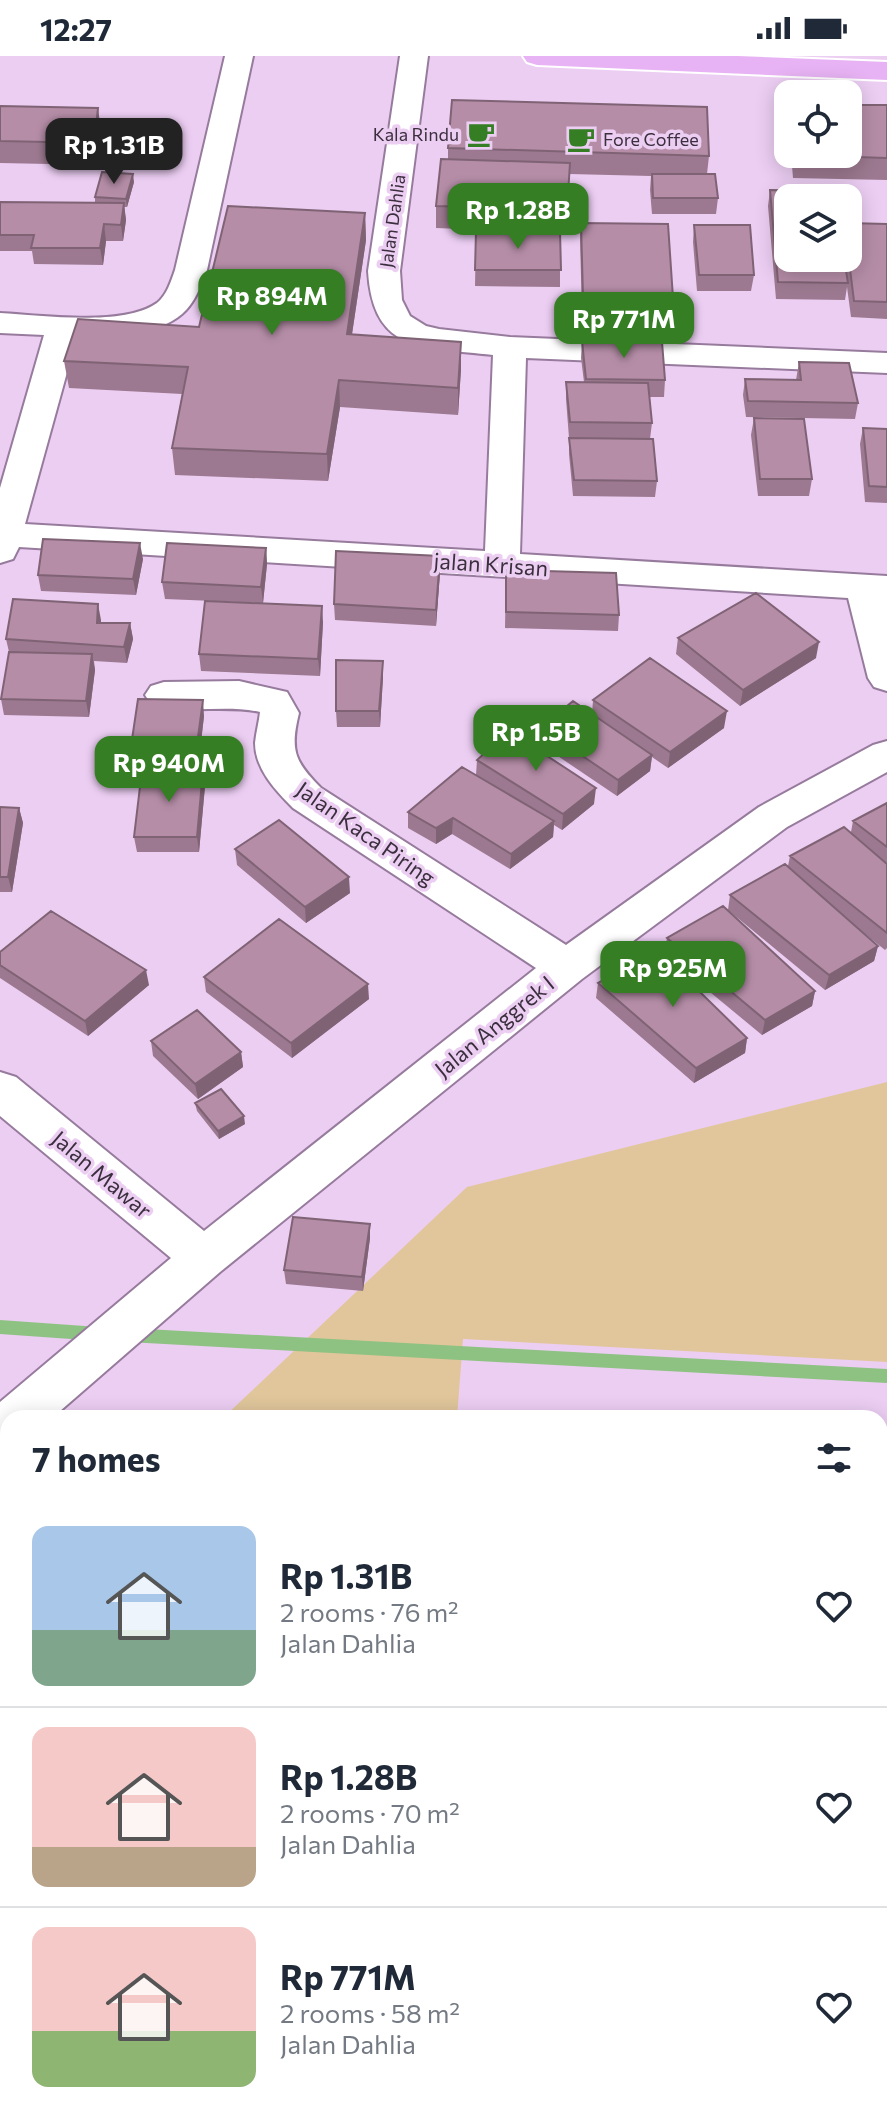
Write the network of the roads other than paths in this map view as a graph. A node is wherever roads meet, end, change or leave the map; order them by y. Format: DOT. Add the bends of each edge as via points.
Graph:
graph roads {
  1 [pos="239,56"];
  2 [pos="414,56"];
  3 [pos="537,56"];
  4 [pos="887,71"];
  5 [pos="202,224"];
  6 [pos="233,226"];
  7 [pos="0,323"];
  8 [pos="63,326"];
  9 [pos="510,347"];
  10 [pos="887,363"];
  11 [pos="2,540"];
  12 [pos="502,565"];
  13 [pos="875,587"];
  14 [pos="887,678"];
  15 [pos="164,695"];
  16 [pos="887,755"];
  17 [pos="567,967"];
  18 [pos="0,1090"];
  19 [pos="204,1258"];
  20 [pos="26,1410"];
  1 -- 5 [label="street"];
  2 -- 9 [label="street, Jalan Dahlia" via="374,237 386,300 396,321 415,334"];
  3 -- 4 [label="main road"];
  5 -- 6 [label="street"];
  5 -- 8 [label="street" via="182,294 168,310 147,321"];
  7 -- 8 [label="street"];
  8 -- 11 [label="street"];
  9 -- 10 [label="street, Jalan Dahlia"];
  9 -- 12 [label="street"];
  11 -- 12 [label="street, jalan Krisan"];
  12 -- 13 [label="street, jalan Krisan"];
  13 -- 14 [label="street"];
  15 -- 17 [label="street, Jalan Kaca Piring" via="239,694 273,701 280,713 272,739 275,756 307,798"];
  16 -- 17 [label="street, Jalan Anggrek I" via="773,817"];
  17 -- 19 [label="street, Jalan Anggrek I"];
  18 -- 19 [label="street, Jalan Mawar"];
  19 -- 20 [label="street, Jalan Anggrek I"];
}
